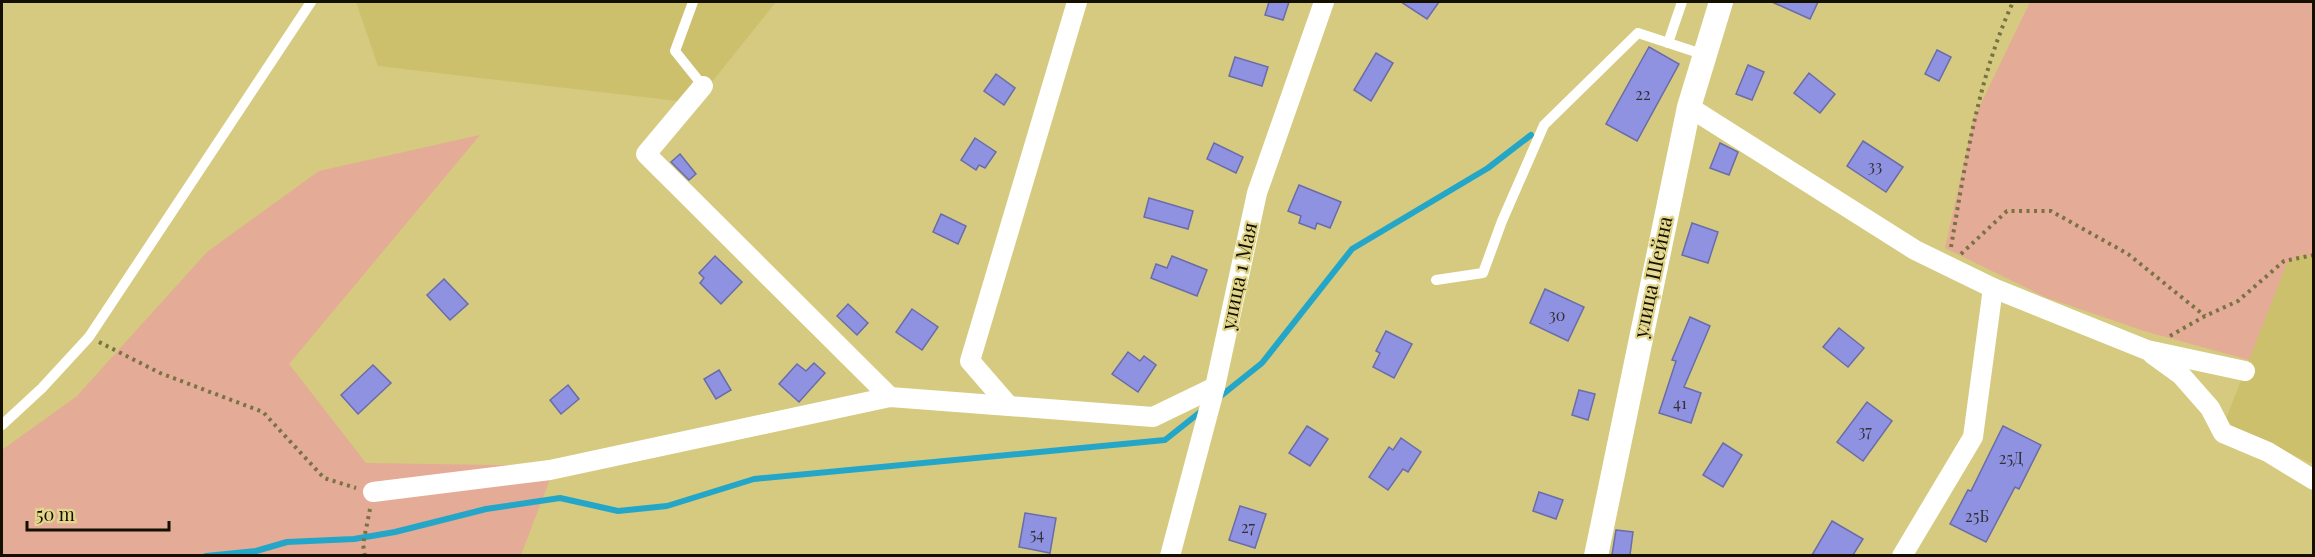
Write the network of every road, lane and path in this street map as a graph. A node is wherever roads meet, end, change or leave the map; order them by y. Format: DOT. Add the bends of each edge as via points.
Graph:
graph roads {
  1 [pos="311,2"];
  2 [pos="693,2"];
  3 [pos="1077,2"];
  4 [pos="1324,2"];
  5 [pos="1682,2"];
  6 [pos="1721,2"];
  7 [pos="2013,2"];
  8 [pos="1668,43"];
  9 [pos="1705,55"];
  10 [pos="703,86"];
  11 [pos="1689,107"];
  12 [pos="2313,255"];
  13 [pos="1948,266"];
  14 [pos="1436,280"];
  15 [pos="1993,288"];
  16 [pos="2205,316"];
  17 [pos="89,337"];
  18 [pos="2147,350"];
  19 [pos="2245,371"];
  20 [pos="1215,387"];
  21 [pos="890,397"];
  22 [pos="1009,406"];
  23 [pos="2,425"];
  24 [pos="2313,480"];
  25 [pos="373,492"];
  26 [pos="1177,553"];
  27 [pos="365,555"];
  28 [pos="1596,555"];
  29 [pos="1902,555"];
  1 -- 17 [label="lane"];
  2 -- 10 [label="lane" via="675,51"];
  3 -- 22 [label="street" via="970,361"];
  4 -- 20 [label="street, улица 1 Мая" via="1257,193"];
  5 -- 8 [label="lane"];
  6 -- 9 [label="street, улица Шейна"];
  7 -- 13 [label="path" via="1998,34 1966,159"];
  8 -- 9 [label="lane"];
  8 -- 14 [label="lane" via="1638,33 1544,125 1484,273"];
  9 -- 11 [label="street, улица Шейна"];
  10 -- 21 [label="street" via="646,154"];
  11 -- 13 [label="street" via="1915,250"];
  11 -- 28 [label="street, улица Шейна"];
  12 -- 16 [label="path" via="2284,261 2238,301"];
  13 -- 15 [label="street"];
  13 -- 16 [label="path" via="2007,211 2051,211 2128,254"];
  15 -- 18 [label="street"];
  15 -- 29 [label="street" via="1973,437"];
  16 -- 18 [label="path"];
  17 -- 23 [label="lane"];
  17 -- 25 [label="path" via="160,373 263,412 324,478"];
  18 -- 19 [label="street"];
  18 -- 24 [label="street" via="2181,375 2210,408 2223,433 2268,452"];
  20 -- 22 [label="street" via="1153,417"];
  20 -- 26 [label="street, улица 1 Мая"];
  21 -- 22 [label="street"];
  21 -- 25 [label="street" via="550,470"];
  25 -- 27 [label="path" via="363,544"];
}
